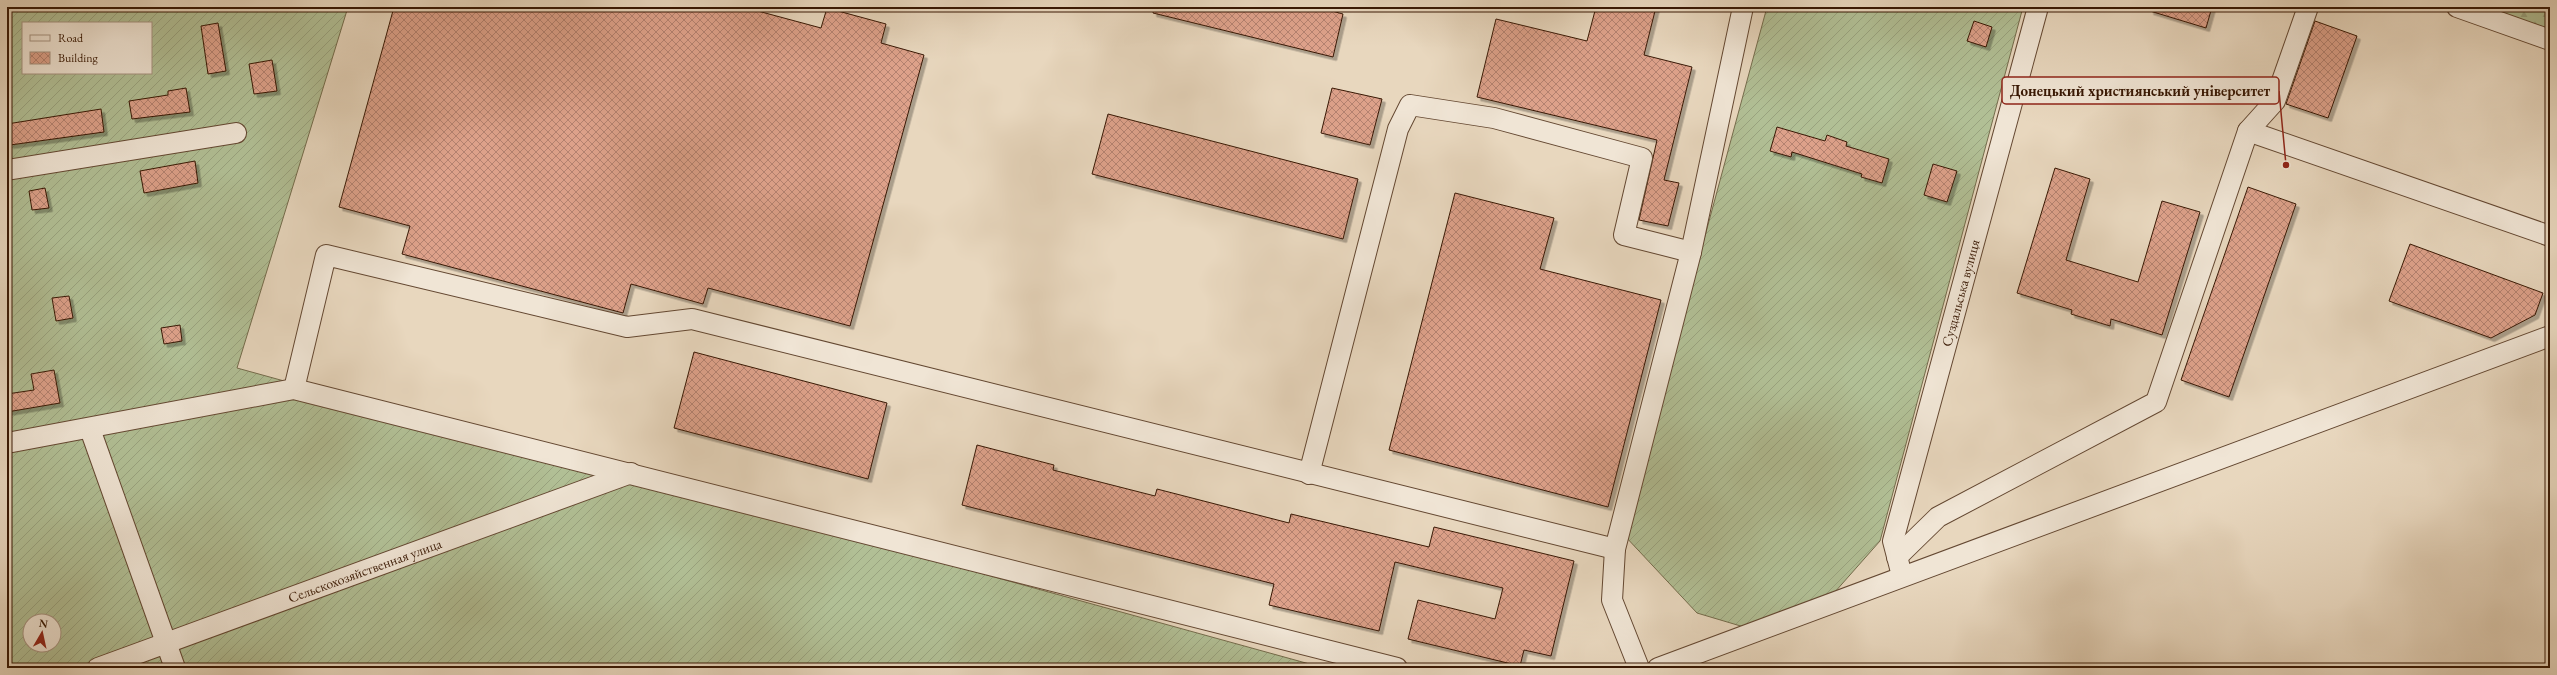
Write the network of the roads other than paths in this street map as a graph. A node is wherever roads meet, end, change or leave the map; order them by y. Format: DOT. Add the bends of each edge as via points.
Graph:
graph roads {
  1 [pos="1743,7"];
  2 [pos="2038,7"];
  3 [pos="2308,7"];
  4 [pos="2457,7"];
  5 [pos="2550,40"];
  6 [pos="2248,132"];
  7 [pos="236,133"];
  8 [pos="7,170"];
  9 [pos="2550,236"];
  10 [pos="1691,252"];
  11 [pos="2550,336"];
  12 [pos="294,389"];
  13 [pos="90,429"];
  14 [pos="7,443"];
  15 [pos="631,473"];
  16 [pos="1308,474"];
  17 [pos="1615,549"];
  18 [pos="1897,556"];
  19 [pos="1903,578"];
  20 [pos="167,644"];
  21 [pos="98,668"];
  22 [pos="175,668"];
  23 [pos="1397,668"];
  24 [pos="1639,668"];
  25 [pos="1658,668"];
  1 -- 10 [label="street"];
  2 -- 18 [label="street, Суздальська вулиця" via="1893,540"];
  3 -- 6 [label="street" via="2275,101"];
  4 -- 5 [label="street"];
  6 -- 9 [label="street"];
  6 -- 18 [label="street" via="2156,402 1938,517"];
  7 -- 8 [label="street"];
  10 -- 16 [label="street" via="1624,235 1642,158 1494,118 1410,105 1398,129"];
  10 -- 17 [label="street"];
  11 -- 19 [label="street"];
  12 -- 13 [label="street"];
  12 -- 15 [label="street"];
  12 -- 16 [label="street" via="326,255 627,327 692,319"];
  13 -- 14 [label="street"];
  13 -- 20 [label="street"];
  15 -- 20 [label="street, Сельскохозяйственная улица"];
  15 -- 23 [label="street"];
  16 -- 17 [label="street"];
  17 -- 24 [label="street" via="1612,600"];
  18 -- 19 [label="street, Суздальська вулиця"];
  19 -- 25 [label="street"];
  20 -- 21 [label="street, Сельскохозяйственная улица"];
  20 -- 22 [label="street"];
}
